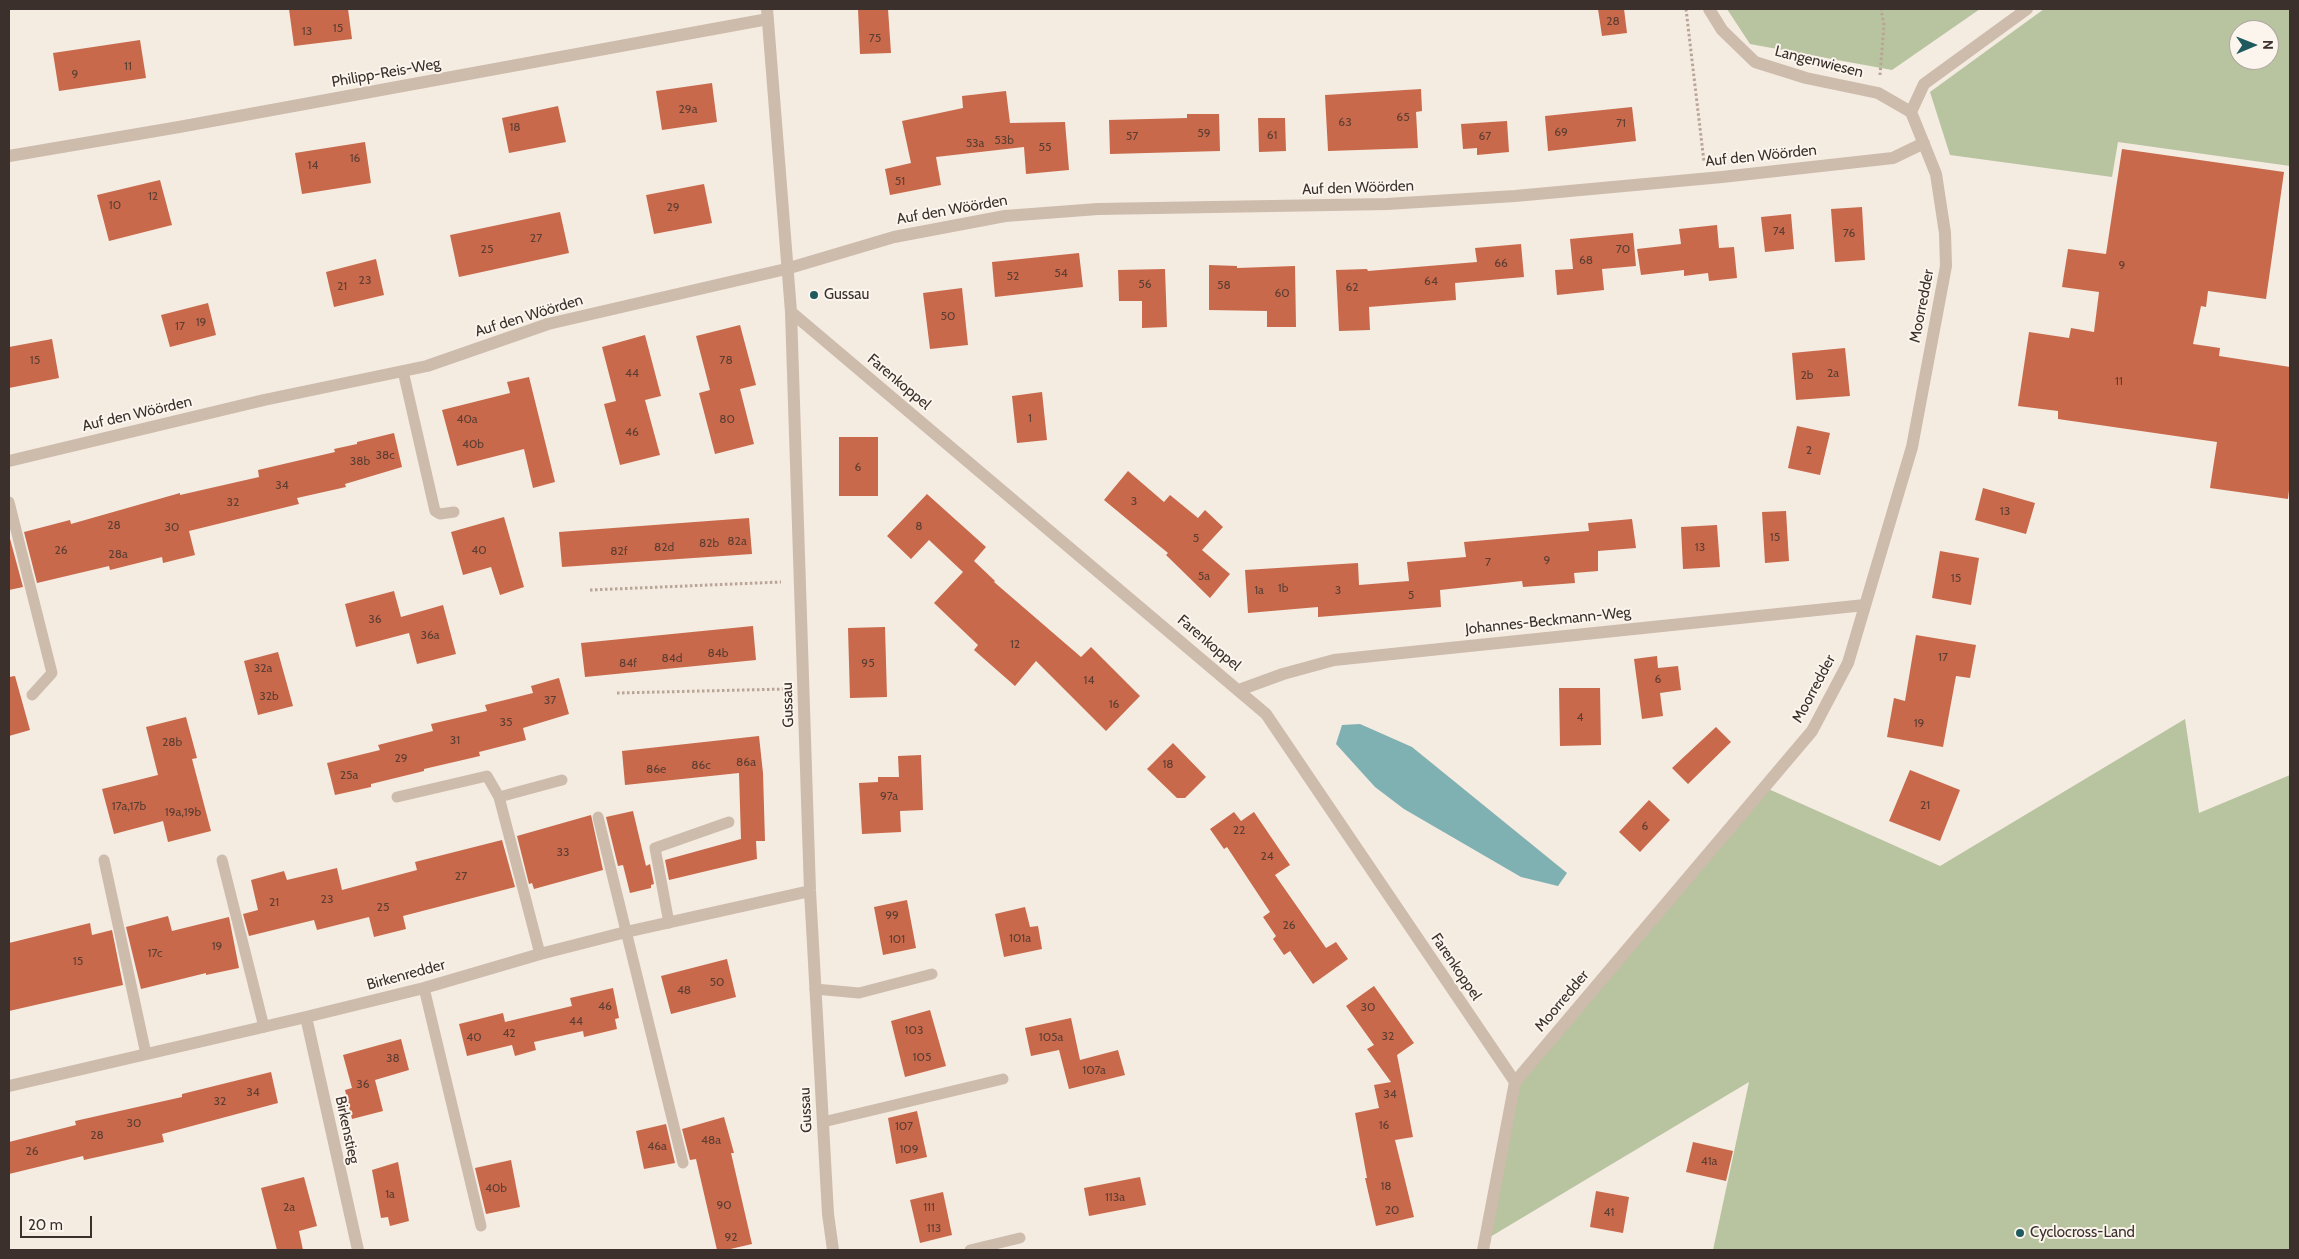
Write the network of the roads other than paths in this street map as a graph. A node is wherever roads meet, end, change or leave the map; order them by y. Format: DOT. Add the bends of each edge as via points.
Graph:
graph roads {
  1 [pos="1709,9"];
  2 [pos="2027,9"];
  3 [pos="767,14"];
  4 [pos="1911,112"];
  5 [pos="1924,143"];
  6 [pos="9,156"];
  7 [pos="786,269"];
  8 [pos="791,312"];
  9 [pos="403,371"];
  10 [pos="9,461"];
  11 [pos="9,502"];
  12 [pos="454,512"];
  13 [pos="1865,605"];
  14 [pos="1239,690"];
  15 [pos="32,695"];
  16 [pos="562,780"];
  17 [pos="397,797"];
  18 [pos="499,797"];
  19 [pos="598,817"];
  20 [pos="729,822"];
  21 [pos="104,860"];
  22 [pos="222,860"];
  23 [pos="810,891"];
  24 [pos="669,923"];
  25 [pos="626,932"];
  26 [pos="540,954"];
  27 [pos="932,974"];
  28 [pos="424,988"];
  29 [pos="815,989"];
  30 [pos="306,1017"];
  31 [pos="264,1027"];
  32 [pos="146,1054"];
  33 [pos="1003,1079"];
  34 [pos="1515,1082"];
  35 [pos="9,1086"];
  36 [pos="823,1122"];
  37 [pos="683,1164"];
  38 [pos="481,1226"];
  39 [pos="1020,1238"];
  40 [pos="358,1250"];
  41 [pos="833,1250"];
  42 [pos="970,1250"];
  43 [pos="1483,1250"];
  1 -- 4 [label="street, Langenwiesen" via="1722,30 1755,62 1806,78 1878,93"];
  2 -- 4 [label="street" via="1924,84"];
  3 -- 6 [label="street, Philipp-Reis-Weg" via="178,127"];
  3 -- 7 [label="street, Gussau"];
  4 -- 5 [label="street, Moorredder"];
  5 -- 7 [label="street, Auf den Wöörden" via="1893,158 1515,196 1387,204 1098,209 1005,216 894,237"];
  5 -- 13 [label="street, Moorredder" via="1936,174 1946,266 1912,447"];
  7 -- 8 [label="street, Gussau"];
  7 -- 9 [label="street, Auf den Wöörden" via="548,324 427,366"];
  8 -- 14 [label="street, Farenkoppel"];
  8 -- 23 [label="street, Gussau"];
  9 -- 10 [label="street, Auf den Wöörden" via="264,400"];
  9 -- 12 [label="lane" via="435,511 440,514"];
  11 -- 15 [label="lane" via="52,672"];
  13 -- 14 [label="street, Johannes-Beckmann-Weg" via="1334,660"];
  13 -- 34 [label="street, Moorredder" via="1848,663 1812,731"];
  14 -- 34 [label="street, Farenkoppel" via="1266,714"];
  16 -- 18 [label="lane"];
  17 -- 18 [label="lane" via="486,776"];
  18 -- 26 [label="lane"];
  19 -- 25 [label="lane"];
  20 -- 24 [label="lane" via="655,848"];
  21 -- 32 [label="lane"];
  22 -- 31 [label="lane"];
  23 -- 24 [label="street, Birkenredder"];
  23 -- 29 [label="street, Gussau"];
  24 -- 25 [label="street, Birkenredder"];
  25 -- 26 [label="street, Birkenredder"];
  25 -- 37 [label="lane"];
  26 -- 28 [label="street, Birkenredder"];
  27 -- 29 [label="lane" via="859,993"];
  28 -- 30 [label="street, Birkenredder"];
  28 -- 38 [label="lane"];
  29 -- 36 [label="street, Gussau"];
  30 -- 31 [label="street, Birkenredder"];
  30 -- 40 [label="street, Birkenstieg"];
  31 -- 32 [label="street, Birkenredder"];
  32 -- 35 [label="street, Birkenredder"];
  33 -- 36 [label="lane"];
  34 -- 43 [label="street, Moorredder"];
  36 -- 41 [label="street, Gussau"];
  39 -- 42 [label="lane"];
}
